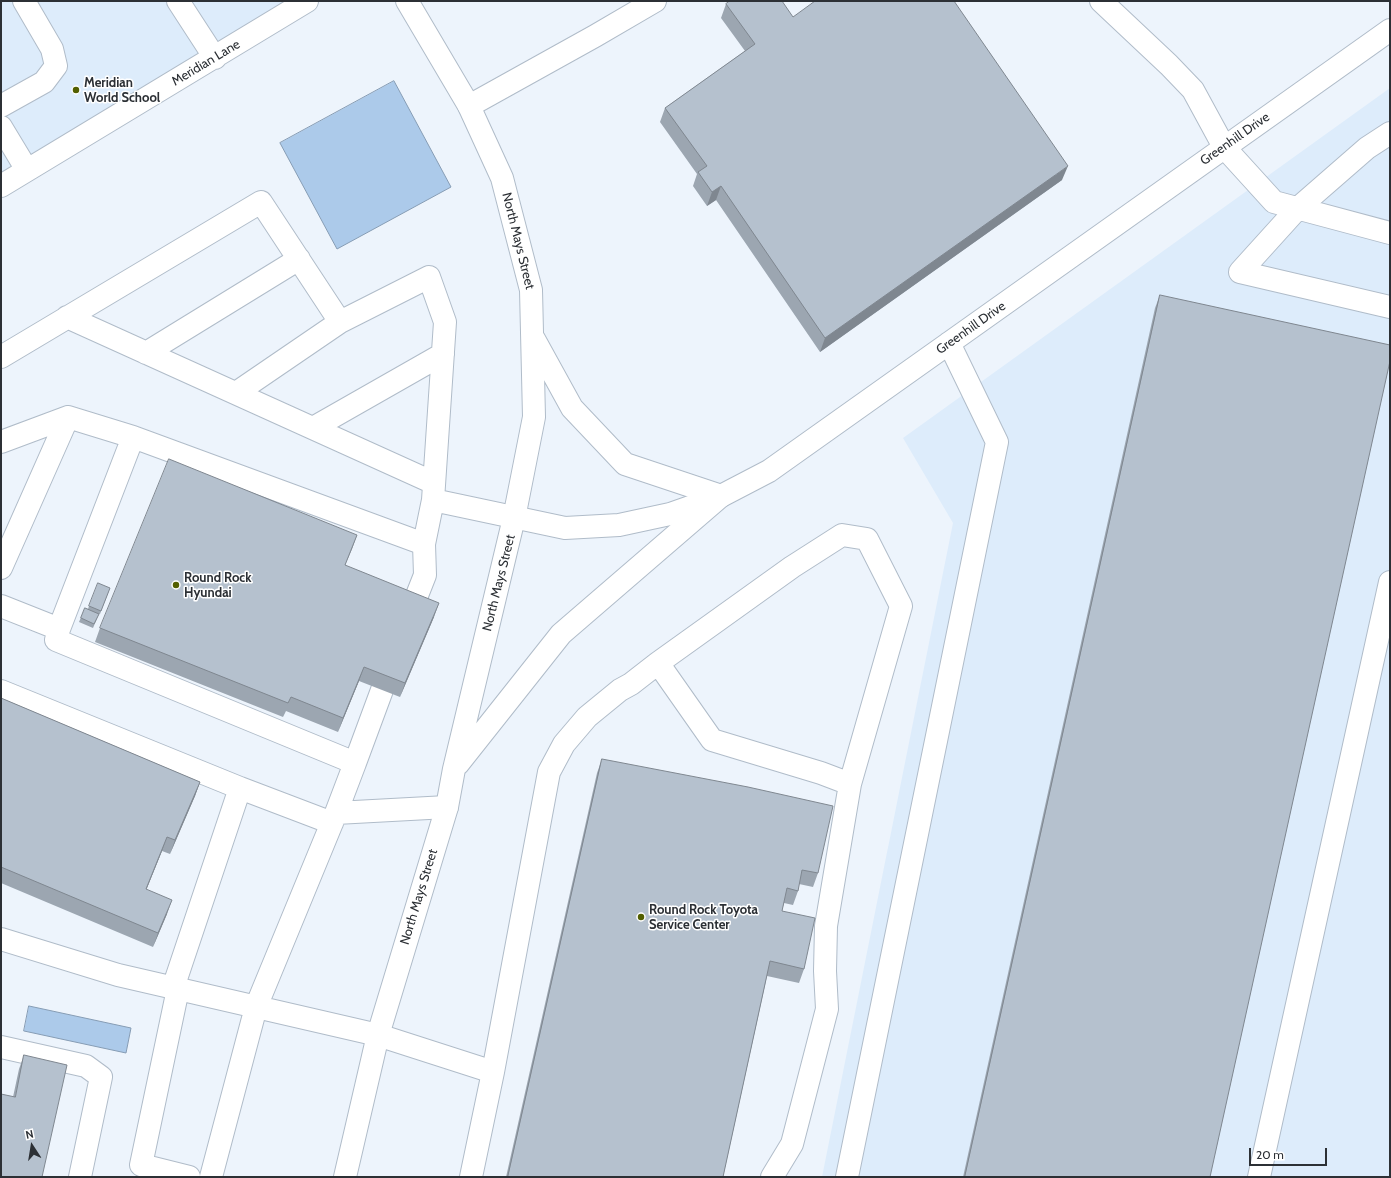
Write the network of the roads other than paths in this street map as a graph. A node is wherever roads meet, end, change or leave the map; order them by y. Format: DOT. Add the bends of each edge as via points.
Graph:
graph roads {
  1 [pos="24,1"];
  2 [pos="178,1"];
  3 [pos="307,1"];
  4 [pos="407,1"];
  5 [pos="655,1"];
  6 [pos="1101,1"];
  7 [pos="1390,30"];
  8 [pos="215,58"];
  9 [pos="1,106"];
  10 [pos="469,106"];
  11 [pos="1,127"];
  12 [pos="1390,133"];
  13 [pos="1224,147"];
  14 [pos="1367,148"];
  15 [pos="1390,155"];
  16 [pos="27,170"];
  17 [pos="1,186"];
  18 [pos="1296,209"];
  19 [pos="1390,233"];
  20 [pos="299,259"];
  21 [pos="1390,307"];
  22 [pos="67,317"];
  23 [pos="340,322"];
  24 [pos="533,336"];
  25 [pos="949,343"];
  26 [pos="146,353"];
  27 [pos="443,354"];
  28 [pos="1,357"];
  29 [pos="236,393"];
  30 [pos="68,417"];
  31 [pos="313,428"];
  32 [pos="133,437"];
  33 [pos="1,442"];
  34 [pos="434,491"];
  35 [pos="721,496"];
  36 [pos="514,518"];
  37 [pos="424,544"];
  38 [pos="1,568"];
  39 [pos="1390,582"];
  40 [pos="1,606"];
  41 [pos="412,608"];
  42 [pos="59,629"];
  43 [pos="658,663"];
  44 [pos="382,690"];
  45 [pos="1,691"];
  46 [pos="355,763"];
  47 [pos="454,769"];
  48 [pos="850,784"];
  49 [pos="240,788"];
  50 [pos="447,807"];
  51 [pos="334,818"];
  52 [pos="1,939"];
  53 [pos="175,988"];
  54 [pos="256,1007"];
  55 [pos="378,1035"];
  56 [pos="1,1046"];
  57 [pos="493,1072"];
  58 [pos="80,1177"];
  59 [pos="189,1177"];
  60 [pos="211,1177"];
  61 [pos="346,1177"];
  62 [pos="472,1177"];
  63 [pos="772,1177"];
  64 [pos="847,1177"];
  65 [pos="1259,1177"];
  1 -- 9 [label="main road" via="52,49 56,66 44,82"];
  2 -- 8 [label="main road"];
  3 -- 8 [label="main road, Meridian Lane"];
  4 -- 10 [label="main road, North Mays Street"];
  5 -- 10 [label="main road"];
  6 -- 13 [label="main road" via="1193,90"];
  7 -- 13 [label="main road, Greenhill Drive"];
  8 -- 16 [label="main road, Meridian Lane"];
  10 -- 24 [label="main road, North Mays Street" via="502,178 531,290"];
  11 -- 16 [label="main road"];
  12 -- 14 [label="main road"];
  13 -- 18 [label="main road" via="1274,202"];
  13 -- 25 [label="main road, Greenhill Drive"];
  14 -- 15 [label="main road"];
  14 -- 18 [label="main road"];
  16 -- 17 [label="main road, Meridian Lane"];
  18 -- 19 [label="main road"];
  18 -- 21 [label="main road" via="1240,272"];
  20 -- 22 [label="main road" via="261,202"];
  20 -- 23 [label="main road"];
  20 -- 26 [label="main road"];
  22 -- 26 [label="main road, Greenhill Drive"];
  22 -- 28 [label="main road"];
  23 -- 27 [label="main road" via="429,277 444,322"];
  23 -- 29 [label="main road"];
  24 -- 35 [label="main road" via="572,408 625,464"];
  24 -- 36 [label="main road, North Mays Street" via="534,417"];
  25 -- 35 [label="main road, Greenhill Drive" via="769,471"];
  25 -- 64 [label="main road" via="997,442"];
  26 -- 29 [label="main road, Greenhill Drive"];
  27 -- 31 [label="main road"];
  27 -- 34 [label="main road"];
  29 -- 31 [label="main road, Greenhill Drive"];
  30 -- 32 [label="main road"];
  30 -- 33 [label="main road"];
  30 -- 38 [label="main road"];
  31 -- 34 [label="main road, Greenhill Drive"];
  32 -- 37 [label="main road"];
  32 -- 42 [label="main road"];
  34 -- 36 [label="main road, Greenhill Drive"];
  34 -- 37 [label="main road"];
  35 -- 36 [label="main road, Greenhill Drive" via="670,514 619,525 565,528"];
  35 -- 47 [label="main road" via="561,634"];
  36 -- 47 [label="main road, North Mays Street"];
  37 -- 41 [label="main road" via="425,575"];
  39 -- 65 [label="main road"];
  40 -- 42 [label="main road"];
  42 -- 46 [label="main road" via="56,640"];
  43 -- 48 [label="main road" via="712,740"];
  43 -- 48 [label="main road" via="792,567 842,535 867,539 901,606"];
  43 -- 57 [label="main road" via="587,717 564,744 549,772"];
  44 -- 46 [label="main road"];
  45 -- 49 [label="main road"];
  46 -- 51 [label="main road"];
  47 -- 50 [label="main road, North Mays Street"];
  48 -- 63 [label="main road" via="826,926 826,1009 792,1144"];
  49 -- 51 [label="main road"];
  49 -- 53 [label="main road"];
  50 -- 51 [label="main road"];
  50 -- 55 [label="main road, North Mays Street"];
  51 -- 54 [label="main road"];
  52 -- 53 [label="main road" via="118,975"];
  53 -- 54 [label="main road"];
  53 -- 59 [label="main road" via="141,1165"];
  54 -- 55 [label="main road"];
  54 -- 60 [label="main road"];
  55 -- 57 [label="main road"];
  55 -- 61 [label="main road, North Mays Street"];
  56 -- 58 [label="main road" via="86,1066 101,1077"];
  57 -- 62 [label="main road"];
}
